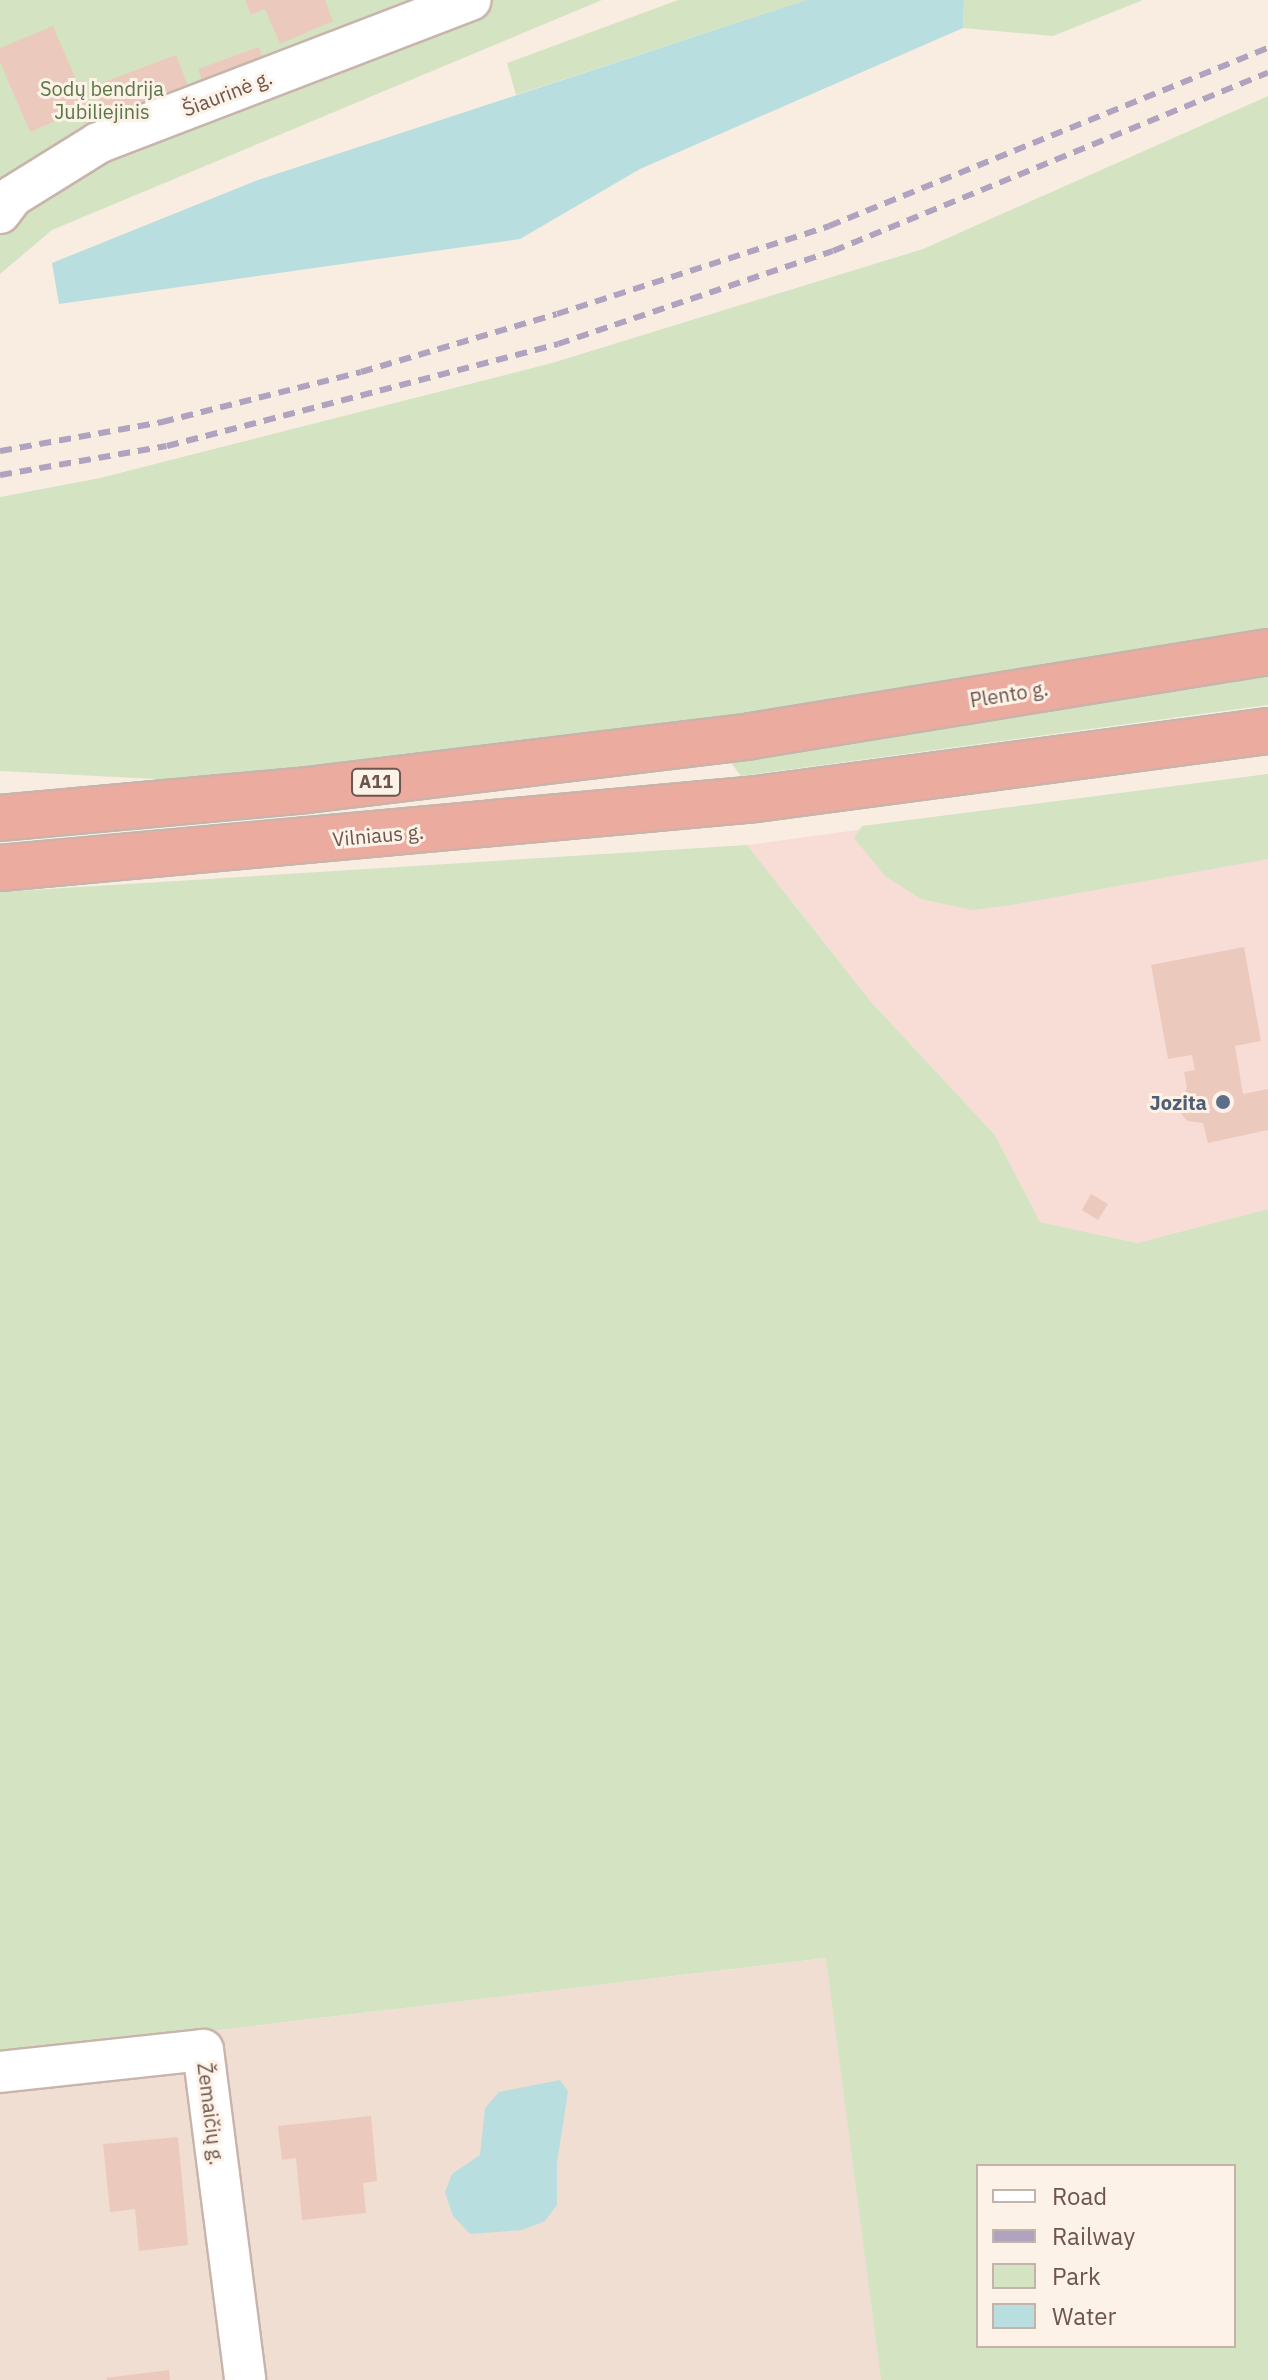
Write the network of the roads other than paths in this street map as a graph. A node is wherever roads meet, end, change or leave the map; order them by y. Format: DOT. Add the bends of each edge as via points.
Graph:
graph roads {
  1 [pos="470,0"];
  2 [pos="396,13"];
  3 [pos="4,191"];
  4 [pos="1268,652"];
  5 [pos="1268,731"];
  6 [pos="0,818"];
  7 [pos="0,868"];
  8 [pos="0,2072"];
  9 [pos="245,2380"];
  1 -- 2 [label="street, Šiaurinė g."];
  2 -- 3 [label="street, Šiaurinė g." via="98,143"];
  4 -- 6 [label="highway, Plento g. / A11" via="751,736 299,791"];
  5 -- 7 [label="highway, Vilniaus g." via="756,799"];
  8 -- 9 [label="street, Žemaičių g." via="203,2050"];
}
